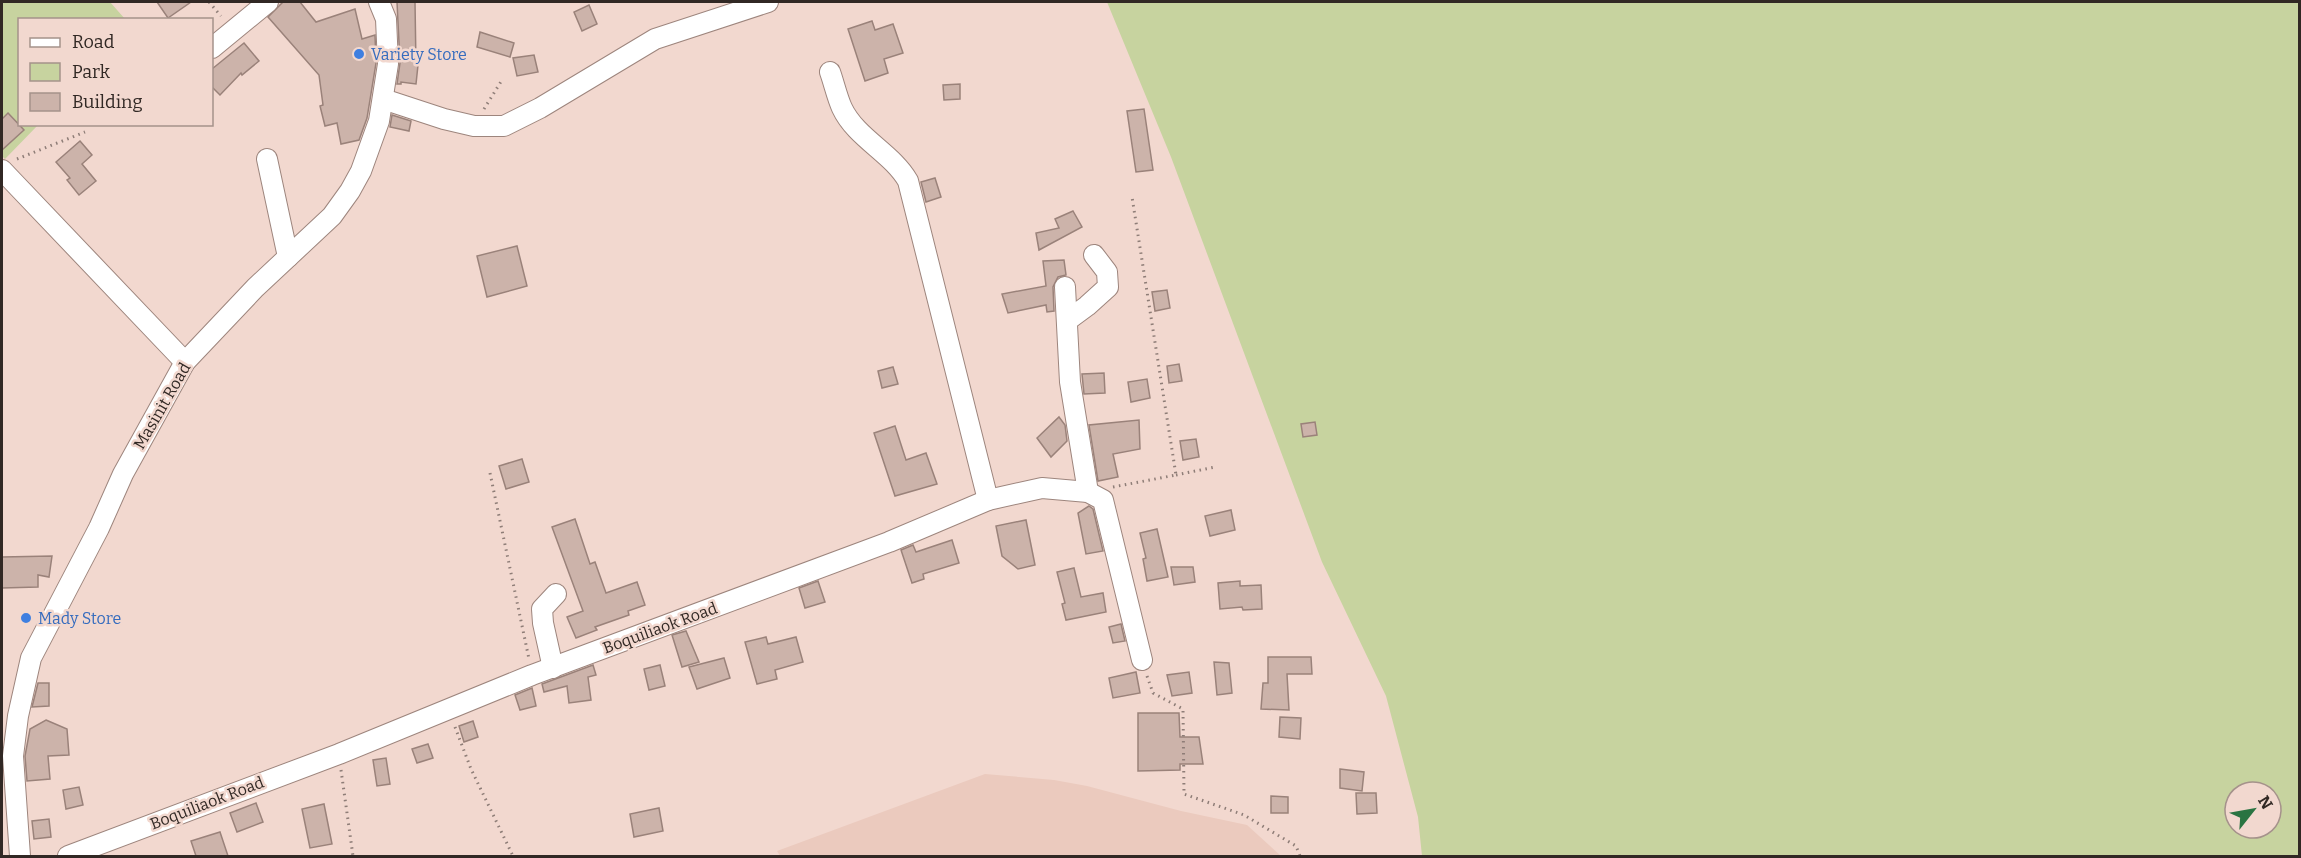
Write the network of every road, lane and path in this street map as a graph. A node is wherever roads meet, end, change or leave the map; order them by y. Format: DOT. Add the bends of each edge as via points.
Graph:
graph roads {
  1 [pos="268,2"];
  2 [pos="379,2"];
  3 [pos="768,2"];
  4 [pos="213,47"];
  5 [pos="830,72"];
  6 [pos="502,80"];
  7 [pos="383,99"];
  8 [pos="474,126"];
  9 [pos="85,132"];
  10 [pos="267,159"];
  11 [pos="7,166"];
  12 [pos="1132,197"];
  13 [pos="1094,255"];
  14 [pos="288,257"];
  15 [pos="1065,287"];
  16 [pos="1068,320"];
  17 [pos="185,362"];
  18 [pos="1215,467"];
  19 [pos="490,472"];
  20 [pos="1176,475"];
  21 [pos="1088,492"];
  22 [pos="988,500"];
  23 [pos="556,594"];
  24 [pos="1142,660"];
  25 [pos="553,668"];
  26 [pos="532,675"];
  27 [pos="447,708"];
  28 [pos="339,754"];
  29 [pos="20,856"];
  30 [pos="68,856"];
  31 [pos="353,856"];
  32 [pos="513,856"];
  33 [pos="1300,856"];
  1 -- 4 [label="street"];
  2 -- 7 [label="street, Masinit Road" via="386,20 388,64"];
  3 -- 8 [label="street" via="655,39 504,126"];
  5 -- 22 [label="street" via="842,109 908,181"];
  6 -- 8 [label="path"];
  7 -- 8 [label="street"];
  7 -- 14 [label="street, Masinit Road" via="372,142 350,191 332,216"];
  9 -- 11 [label="path"];
  10 -- 14 [label="street"];
  11 -- 17 [label="street"];
  12 -- 20 [label="path"];
  13 -- 16 [label="street" via="1107,272 1108,287"];
  14 -- 17 [label="street, Masinit Road"];
  15 -- 16 [label="street"];
  16 -- 21 [label="street" via="1070,382"];
  17 -- 29 [label="street, Masinit Road" via="123,474 26,675 13,756"];
  18 -- 20 [label="path"];
  19 -- 26 [label="path"];
  20 -- 21 [label="path"];
  21 -- 22 [label="street, Boquiliaok Road" via="1042,488"];
  21 -- 24 [label="street" via="1103,500"];
  22 -- 25 [label="street, Boquiliaok Road" via="890,542"];
  23 -- 25 [label="street" via="542,609"];
  24 -- 33 [label="path" via="1153,693 1183,709 1184,794 1244,815 1296,846"];
  25 -- 26 [label="street, Boquiliaok Road"];
  26 -- 27 [label="street, Boquiliaok Road"];
  27 -- 28 [label="street, Boquiliaok Road"];
  27 -- 32 [label="path" via="471,770"];
  28 -- 30 [label="street, Boquiliaok Road"];
  28 -- 31 [label="path"];
}
